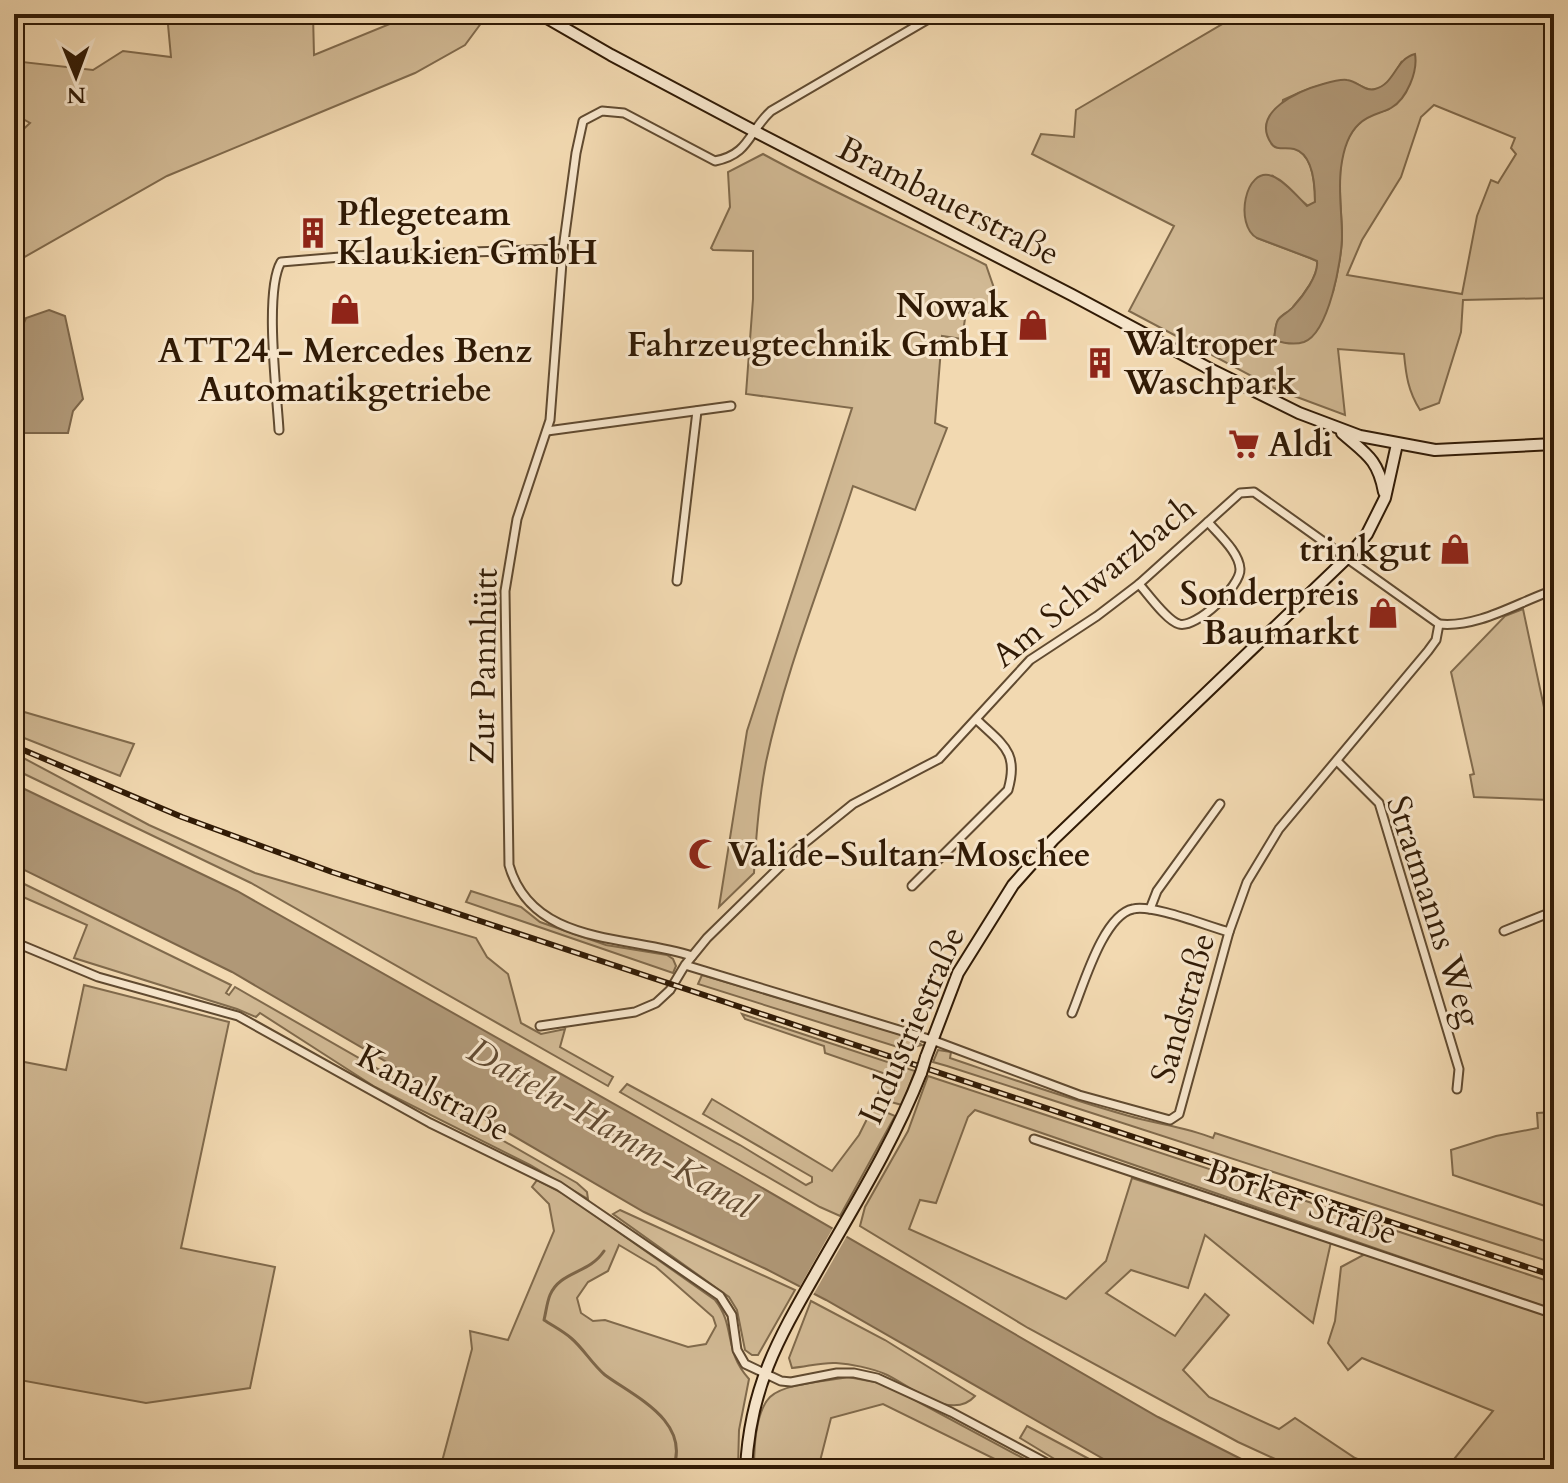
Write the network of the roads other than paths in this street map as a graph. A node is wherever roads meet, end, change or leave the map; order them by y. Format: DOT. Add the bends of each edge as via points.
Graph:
graph roads {
  1 [pos="540,14"];
  2 [pos="937,14"];
  3 [pos="1050,14"];
  4 [pos="1083,14"];
  5 [pos="756,132"];
  6 [pos="563,249"];
  7 [pos="731,406"];
  8 [pos="697,411"];
  9 [pos="1336,428"];
  10 [pos="279,430"];
  11 [pos="547,431"];
  12 [pos="1397,444"];
  13 [pos="1554,444"];
  14 [pos="1385,498"];
  15 [pos="1208,522"];
  16 [pos="1347,558"];
  17 [pos="677,581"];
  18 [pos="1139,584"];
  19 [pos="1554,590"];
  20 [pos="1439,624"];
  21 [pos="977,720"];
  22 [pos="1337,761"];
  23 [pos="1220,804"];
  24 [pos="912,886"];
  25 [pos="1150,909"];
  26 [pos="1554,911"];
  27 [pos="1504,931"];
  28 [pos="1229,932"];
  29 [pos="14,942"];
  30 [pos="692,956"];
  31 [pos="685,965"];
  32 [pos="1072,1013"];
  33 [pos="540,1026"];
  34 [pos="932,1040"];
  35 [pos="1457,1089"];
  36 [pos="1034,1139"];
  37 [pos="1554,1314"];
  38 [pos="764,1374"];
  39 [pos="746,1469"];
  40 [pos="1058,1469"];
  1 -- 5 [label="main road, Brambauerstraße"];
  2 -- 5 [label="street" via="771,111"];
  3 -- 4 [label="street"];
  5 -- 6 [label="street, Zur Pannhütt" via="732,158 715,161 624,113 602,111 583,121"];
  5 -- 9 [label="main road, Brambauerstraße" via="1233,382"];
  6 -- 10 [label="street" via="281,262 275,280 274,334"];
  6 -- 11 [label="street, Zur Pannhütt"];
  7 -- 8 [label="street"];
  8 -- 11 [label="street"];
  8 -- 17 [label="street"];
  9 -- 12 [label="main road, Brambauerstraße"];
  9 -- 14 [label="main road, Brambauerstraße" via="1374,461"];
  11 -- 30 [label="street, Zur Pannhütt" via="517,519 505,591 509,865 527,902 555,921 601,938"];
  12 -- 13 [label="main road, Brambauerstraße" via="1435,450"];
  12 -- 14 [label="main road, Industriestraße"];
  14 -- 16 [label="main road, Industriestraße" via="1367,534"];
  15 -- 16 [label="street, Am Schwarzbach" via="1229,501 1249,491"];
  15 -- 18 [label="street, Am Schwarzbach"];
  15 -- 18 [label="street" via="1236,556 1240,575 1235,587 1186,625 1173,622"];
  16 -- 20 [label="street"];
  16 -- 34 [label="main road, Industriestraße" via="1053,840 1013,885 958,973"];
  18 -- 21 [label="street, Am Schwarzbach" via="1030,660"];
  19 -- 20 [label="street" via="1497,613"];
  20 -- 22 [label="street, Sandstraße" via="1428,651"];
  21 -- 24 [label="street" via="1007,749 1013,771 1008,790"];
  21 -- 30 [label="street, Am Schwarzbach" via="939,759 853,804 801,846"];
  22 -- 28 [label="street, Sandstraße" via="1279,829 1247,882"];
  22 -- 35 [label="street, Stratmanns Weg" via="1379,803 1459,1069"];
  23 -- 25 [label="street" via="1157,891"];
  25 -- 28 [label="street"];
  25 -- 32 [label="street" via="1133,908 1118,915"];
  26 -- 27 [label="street"];
  28 -- 34 [label="street, Sandstraße" via="1179,1114 1170,1120 1079,1095"];
  29 -- 38 [label="street, Kanalstraße" via="98,977 238,1016 430,1123 559,1186 720,1296 732,1315 740,1357"];
  30 -- 31 [label="street, Am Schwarzbach"];
  31 -- 33 [label="street, Am Schwarzbach" via="670,990 648,1008"];
  31 -- 34 [label="street, Sandstraße"];
  34 -- 38 [label="main road, Industriestraße, bridge" via="894,1137"];
  36 -- 37 [label="street, Borker Straße"];
  38 -- 39 [label="main road, Industriestraße" via="749,1431"];
  38 -- 40 [label="street" via="791,1382 837,1373 877,1378"];
}
